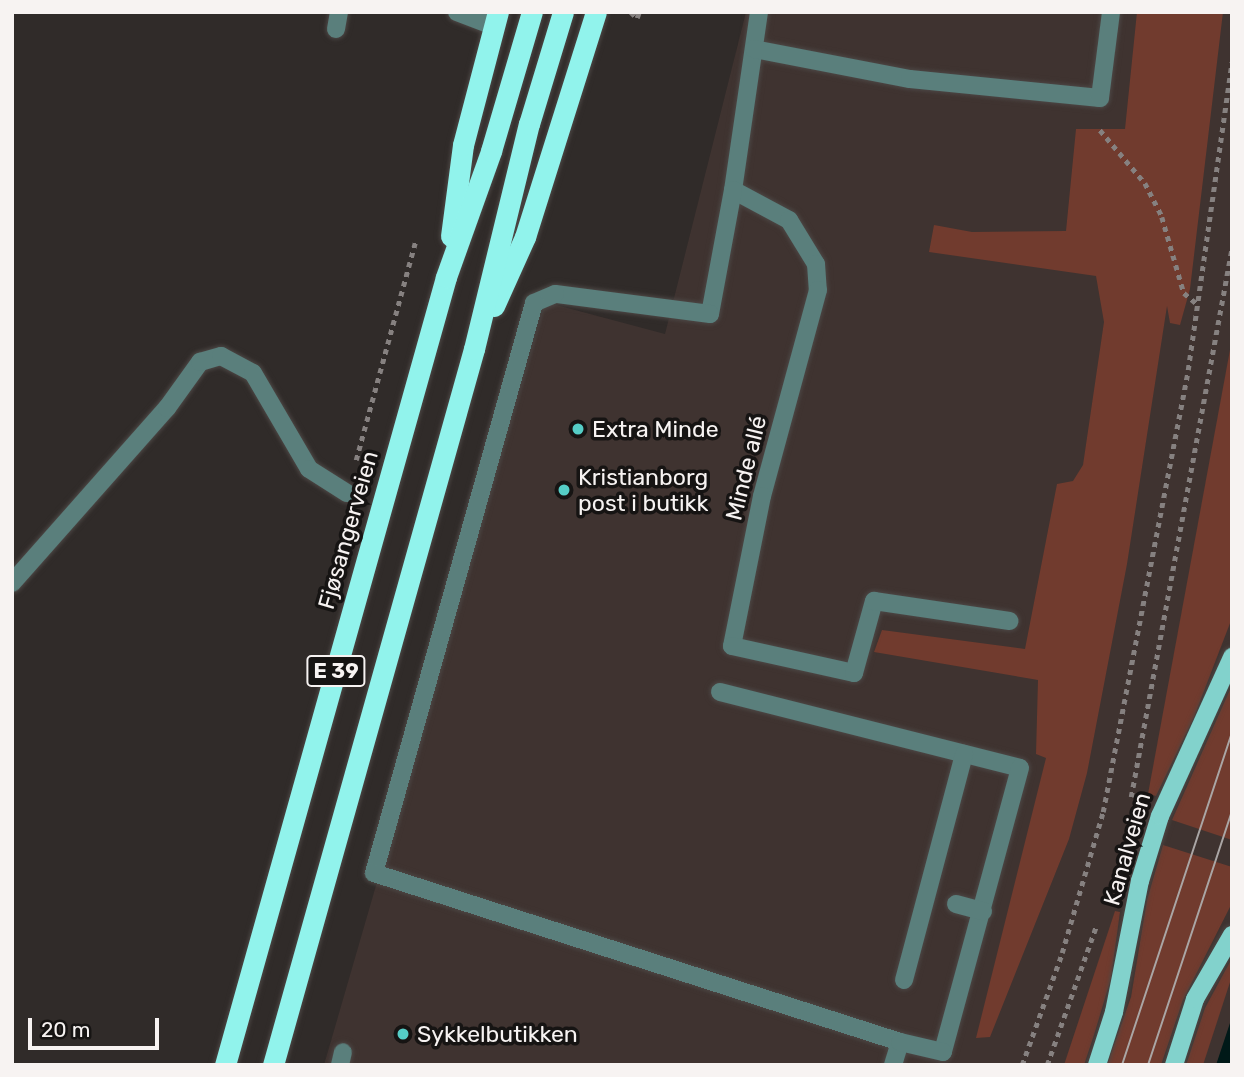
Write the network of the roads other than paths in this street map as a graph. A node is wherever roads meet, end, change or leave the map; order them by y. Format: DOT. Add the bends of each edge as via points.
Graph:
graph roads {
  1 [pos="457,12"];
  2 [pos="532,12"];
  3 [pos="563,12"];
  4 [pos="596,12"];
  5 [pos="759,12"];
  6 [pos="1111,12"];
  7 [pos="496,19"];
  8 [pos="754,49"];
  9 [pos="733,190"];
  10 [pos="446,277"];
  11 [pos="474,349"];
  12 [pos="347,493"];
  13 [pos="12,583"];
  14 [pos="1010,621"];
  15 [pos="1232,657"];
  16 [pos="720,692"];
  17 [pos="964,754"];
  18 [pos="956,904"];
  19 [pos="982,911"];
  20 [pos="1232,936"];
  21 [pos="904,980"];
  22 [pos="900,1042"];
  23 [pos="225,1065"];
  24 [pos="273,1065"];
  25 [pos="893,1065"];
  26 [pos="1097,1065"];
  27 [pos="1174,1065"];
  1 -- 7 [label="street"];
  2 -- 10 [label="highway, Fjøsangerveien / E 39" via="491,151"];
  3 -- 11 [label="highway, E 39" via="529,124"];
  4 -- 11 [label="highway, E 39" via="525,237"];
  5 -- 8 [label="street"];
  6 -- 8 [label="street" via="1100,98 910,79"];
  7 -- 10 [label="highway, E 39" via="463,145"];
  8 -- 9 [label="street"];
  9 -- 14 [label="street, Minde allé" via="789,220 816,264 818,290 762,496 732,646 854,673 874,601"];
  9 -- 22 [label="street" via="710,314 555,294 534,303 374,873"];
  10 -- 23 [label="highway, Fjøsangerveien / E 39"];
  11 -- 24 [label="highway, E 39"];
  12 -- 13 [label="street, Fjøsangerveien" via="309,469 253,373 221,356 200,362 167,408"];
  15 -- 26 [label="main road, Kanalveien" via="1160,816"];
  16 -- 17 [label="street"];
  17 -- 19 [label="street" via="1020,768"];
  17 -- 21 [label="street"];
  18 -- 19 [label="street"];
  19 -- 22 [label="street" via="943,1052"];
  20 -- 27 [label="main road" via="1195,999"];
  22 -- 25 [label="street"];
}
